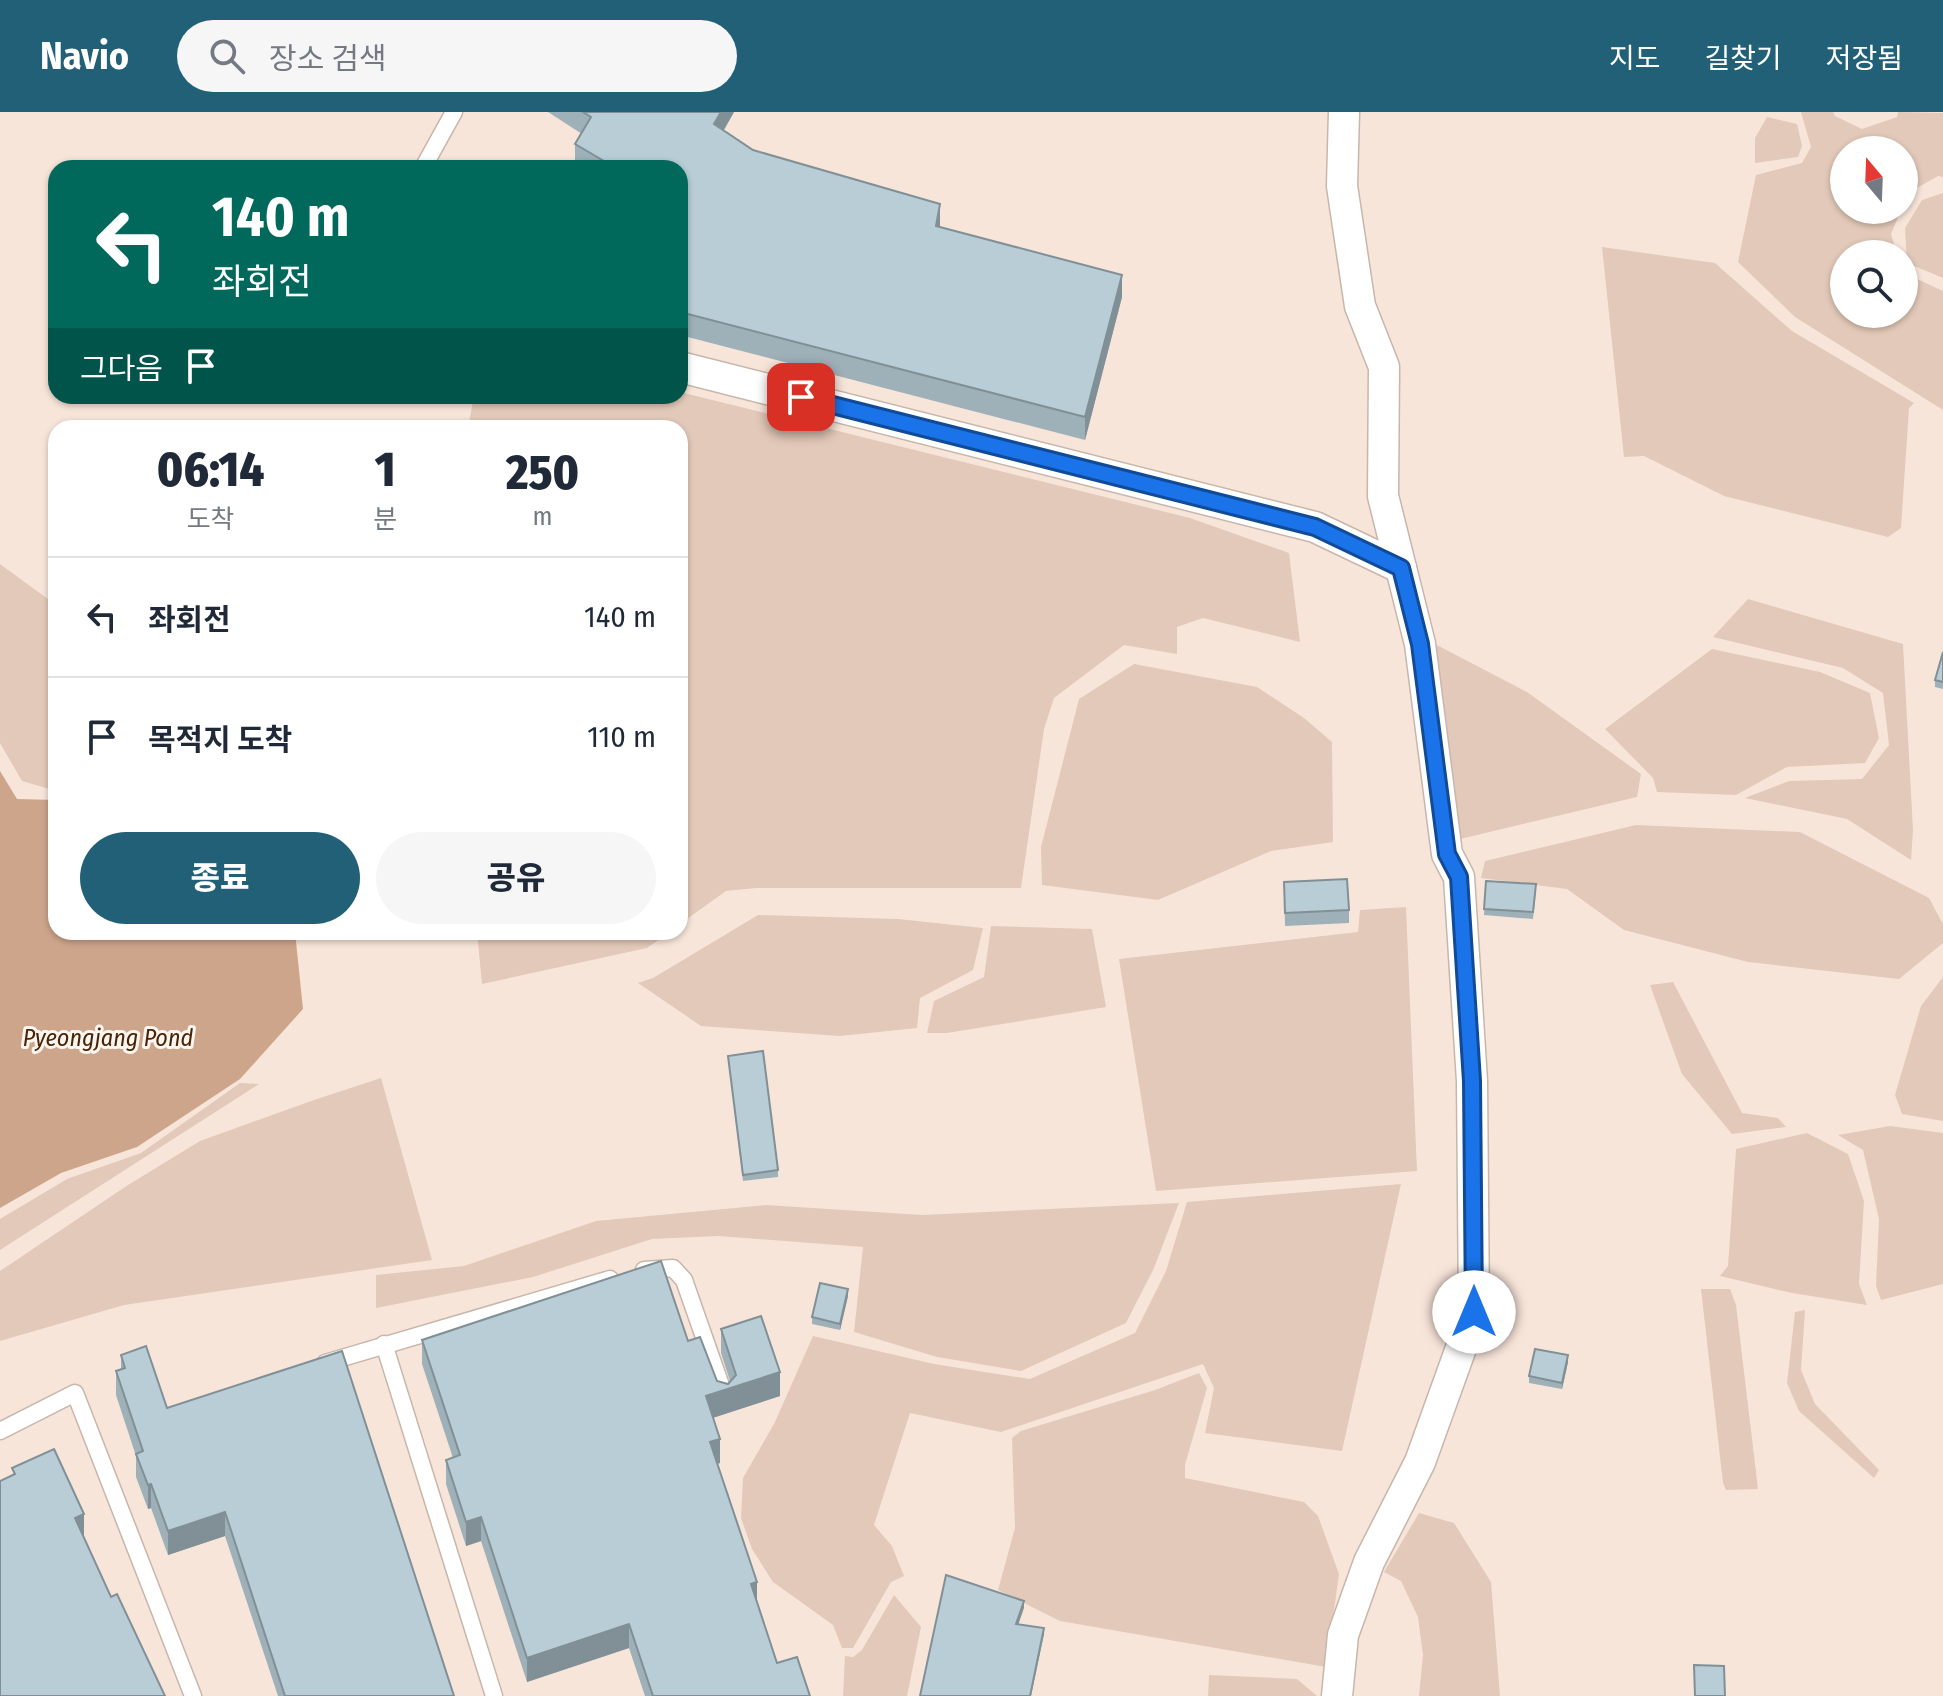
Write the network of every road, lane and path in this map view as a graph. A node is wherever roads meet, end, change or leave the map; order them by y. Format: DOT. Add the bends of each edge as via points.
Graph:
graph roads {
  1 [pos="454,112"];
  2 [pos="1344,112"];
  3 [pos="427,160"];
  4 [pos="688,369"];
  5 [pos="1401,568"];
  6 [pos="384,1344"];
  7 [pos="308,1368"];
  8 [pos="725,1397"];
  9 [pos="0,1431"];
  10 [pos="193,1696"];
  11 [pos="494,1696"];
  12 [pos="1337,1696"];
  1 -- 3 [label="lane"];
  2 -- 5 [label="street" via="1342,186 1360,306 1384,367 1383,496"];
  4 -- 5 [label="street" via="1315,527"];
  5 -- 12 [label="street" via="1420,644 1447,854 1459,877 1472,1081 1474,1312 1420,1462 1369,1562 1343,1635"];
  6 -- 7 [label="lane"];
  6 -- 8 [label="lane" via="641,1270 673,1268 684,1280"];
  6 -- 11 [label="lane"];
  9 -- 10 [label="lane" via="75,1393"];
}
